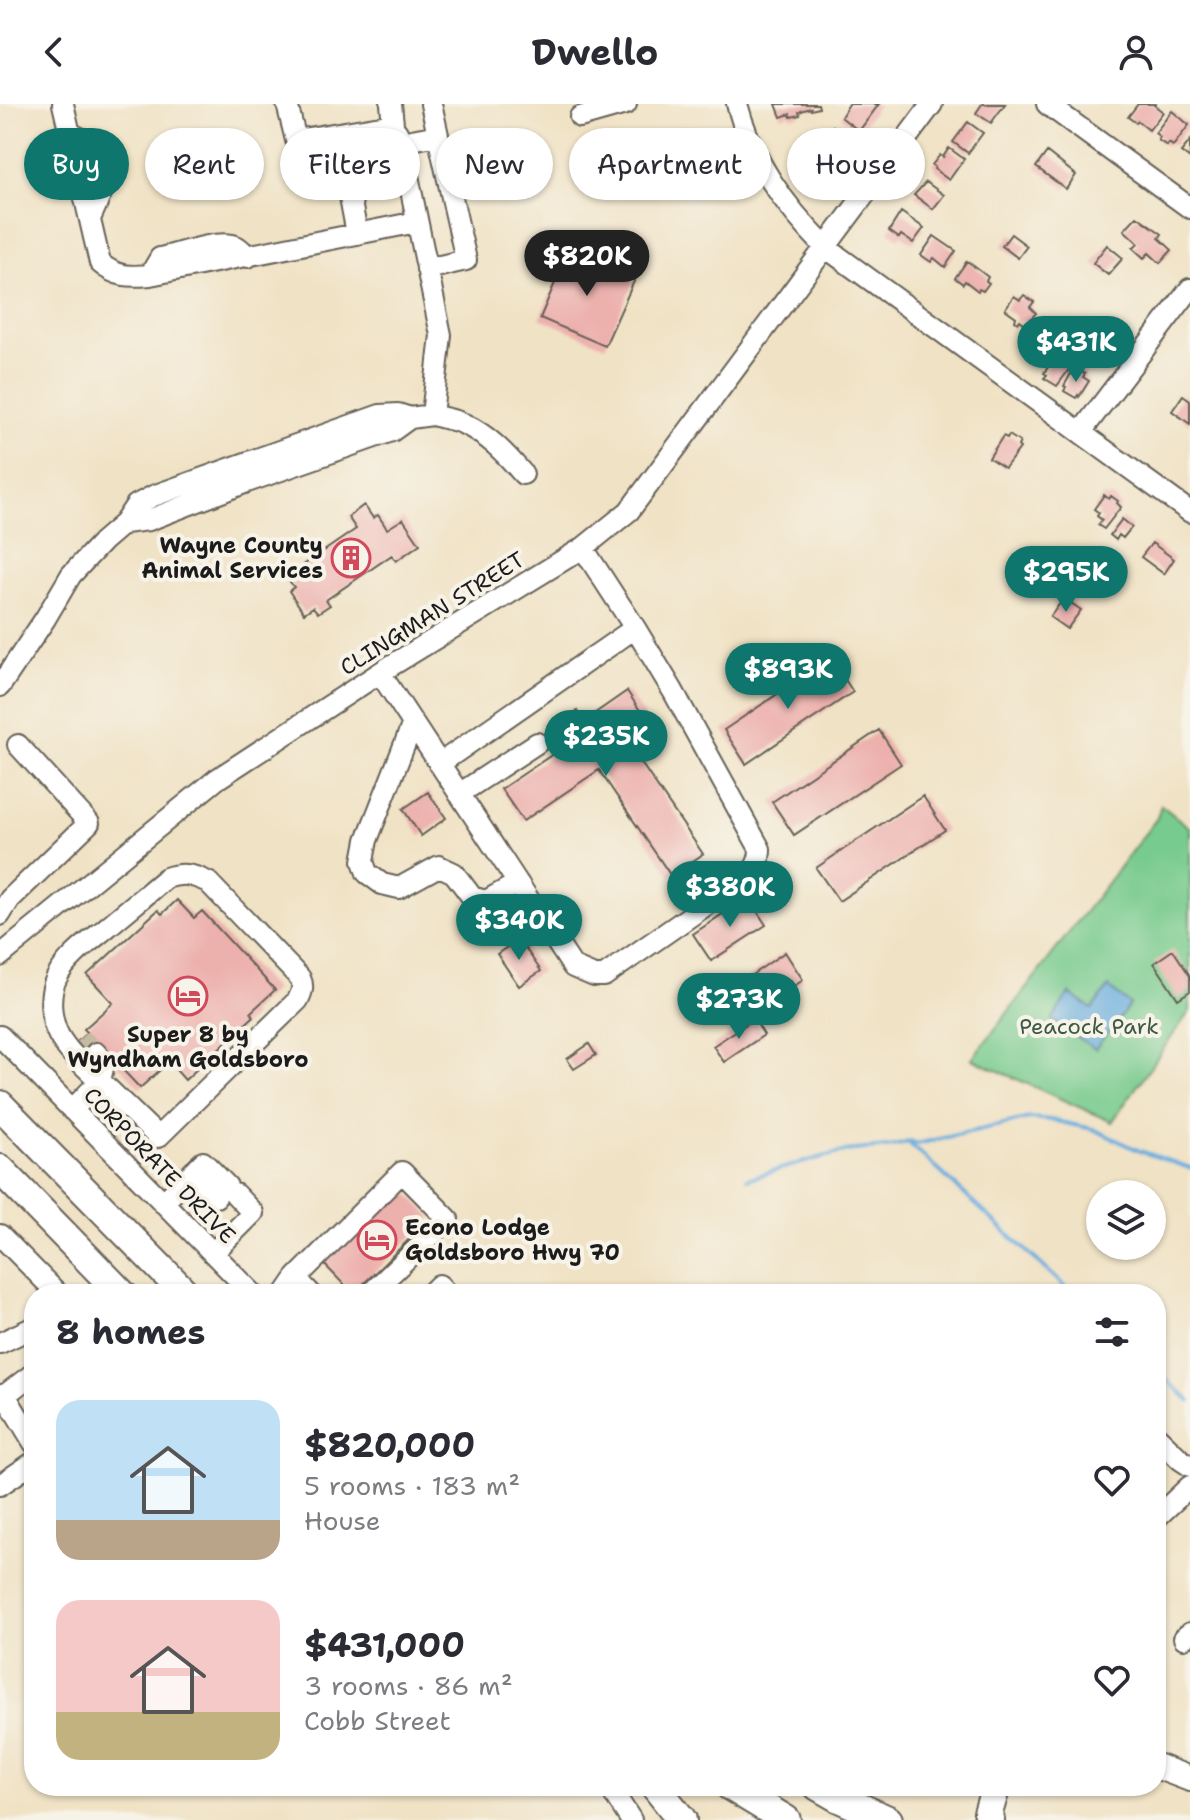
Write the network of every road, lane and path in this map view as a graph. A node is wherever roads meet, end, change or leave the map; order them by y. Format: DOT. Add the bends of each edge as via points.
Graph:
graph roads {
  1 [pos="63,104"];
  2 [pos="287,104"];
  3 [pos="431,104"];
  4 [pos="626,104"];
  5 [pos="737,104"];
  6 [pos="932,104"];
  7 [pos="1047,104"];
  8 [pos="580,117"];
  9 [pos="395,123"];
  10 [pos="293,128"];
  11 [pos="366,128"];
  12 [pos="436,128"];
  13 [pos="436,134"];
  14 [pos="351,200"];
  15 [pos="453,200"];
  16 [pos="1190,208"];
  17 [pos="417,222"];
  18 [pos="357,234"];
  19 [pos="825,247"];
  20 [pos="427,269"];
  21 [pos="1190,289"];
  22 [pos="432,415"];
  23 [pos="1081,432"];
  24 [pos="523,474"];
  25 [pos="1190,512"];
  26 [pos="583,548"];
  27 [pos="635,628"];
  28 [pos="380,673"];
  29 [pos="0,686"];
  30 [pos="413,723"];
  31 [pos="537,743"];
  32 [pos="18,745"];
  33 [pos="439,764"];
  34 [pos="459,794"];
  35 [pos="518,883"];
  36 [pos="0,916"];
  37 [pos="17,942"];
  38 [pos="0,956"];
  39 [pos="55,1028"];
  40 [pos="0,1036"];
  41 [pos="81,1038"];
  42 [pos="96,1053"];
  43 [pos="100,1081"];
  44 [pos="0,1105"];
  45 [pos="72,1110"];
  46 [pos="0,1169"];
  47 [pos="163,1203"];
  48 [pos="0,1235"];
  49 [pos="213,1253"];
  50 [pos="48,1284"];
  51 [pos="112,1284"];
  52 [pos="176,1284"];
  53 [pos="243,1284"];
  54 [pos="293,1284"];
  55 [pos="380,1284"];
  56 [pos="24,1332"];
  57 [pos="0,1343"];
  58 [pos="24,1380"];
  59 [pos="2,1395"];
  60 [pos="24,1428"];
  61 [pos="1166,1446"];
  62 [pos="1190,1466"];
  63 [pos="24,1467"];
  64 [pos="3,1477"];
  65 [pos="1190,1486"];
  66 [pos="1166,1509"];
  67 [pos="1166,1770"];
  68 [pos="1190,1779"];
  69 [pos="615,1796"];
  70 [pos="663,1796"];
  71 [pos="746,1796"];
  72 [pos="836,1796"];
  73 [pos="993,1796"];
  74 [pos="631,1820"];
  75 [pos="682,1820"];
  76 [pos="786,1820"];
  77 [pos="888,1820"];
  78 [pos="990,1820"];
  1 -- 18 [label="street" via="100,263 120,276 150,275"];
  2 -- 10 [label="street"];
  3 -- 12 [label="street"];
  4 -- 8 [label="street"];
  5 -- 19 [label="street" via="761,166 797,219"];
  6 -- 19 [label="street, CLINGMAN STREET"];
  7 -- 16 [label="street"];
  9 -- 11 [label="street"];
  9 -- 13 [label="street"];
  9 -- 17 [label="street"];
  14 -- 18 [label="street"];
  15 -- 20 [label="street" via="466,260"];
  17 -- 18 [label="street"];
  17 -- 20 [label="street"];
  19 -- 23 [label="street"];
  19 -- 26 [label="street, CLINGMAN STREET" via="629,511"];
  20 -- 22 [label="street" via="441,335"];
  21 -- 23 [label="street"];
  22 -- 24 [label="street" via="484,436"];
  22 -- 29 [label="street" via="380,415 136,505 71,575"];
  23 -- 25 [label="street"];
  26 -- 27 [label="street"];
  26 -- 28 [label="street, CLINGMAN STREET"];
  27 -- 33 [label="street"];
  27 -- 35 [label="street" via="760,849 757,866 604,976 573,967"];
  28 -- 30 [label="street"];
  28 -- 37 [label="street, CLINGMAN STREET" via="217,779"];
  30 -- 33 [label="street"];
  30 -- 35 [label="street" via="367,840 367,873 399,888 439,866 454,873 472,897 486,901"];
  31 -- 34 [label="street"];
  32 -- 36 [label="street" via="89,823 10,899"];
  33 -- 34 [label="street"];
  34 -- 35 [label="street"];
  36 -- 37 [label="street"];
  37 -- 38 [label="street, CLINGMAN STREET"];
  39 -- 41 [label="street"];
  39 -- 43 [label="street"];
  39 -- 43 [label="street" via="53,989 66,964 166,878 178,874 208,882 303,984 298,1000 158,1137"];
  40 -- 45 [label="street, CORPORATE DRIVE"];
  42 -- 43 [label="street" via="104,1064"];
  43 -- 45 [label="street"];
  44 -- 52 [label="highway"];
  45 -- 47 [label="street, CORPORATE DRIVE"];
  46 -- 51 [label="highway"];
  47 -- 49 [label="street, CORPORATE DRIVE"];
  47 -- 49 [label="street" via="192,1173 253,1213"];
  48 -- 50 [label="street"];
  49 -- 53 [label="street, CORPORATE DRIVE"];
  54 -- 55 [label="street" via="402,1172 448,1219"];
  56 -- 57 [label="street"];
  58 -- 59 [label="street"];
  59 -- 60 [label="street"];
  61 -- 62 [label="street"];
  63 -- 64 [label="street"];
  65 -- 66 [label="street"];
  67 -- 68 [label="main road"];
  69 -- 74 [label="street"];
  70 -- 75 [label="highway"];
  71 -- 76 [label="highway"];
  72 -- 77 [label="highway"];
  73 -- 78 [label="highway"];
}
